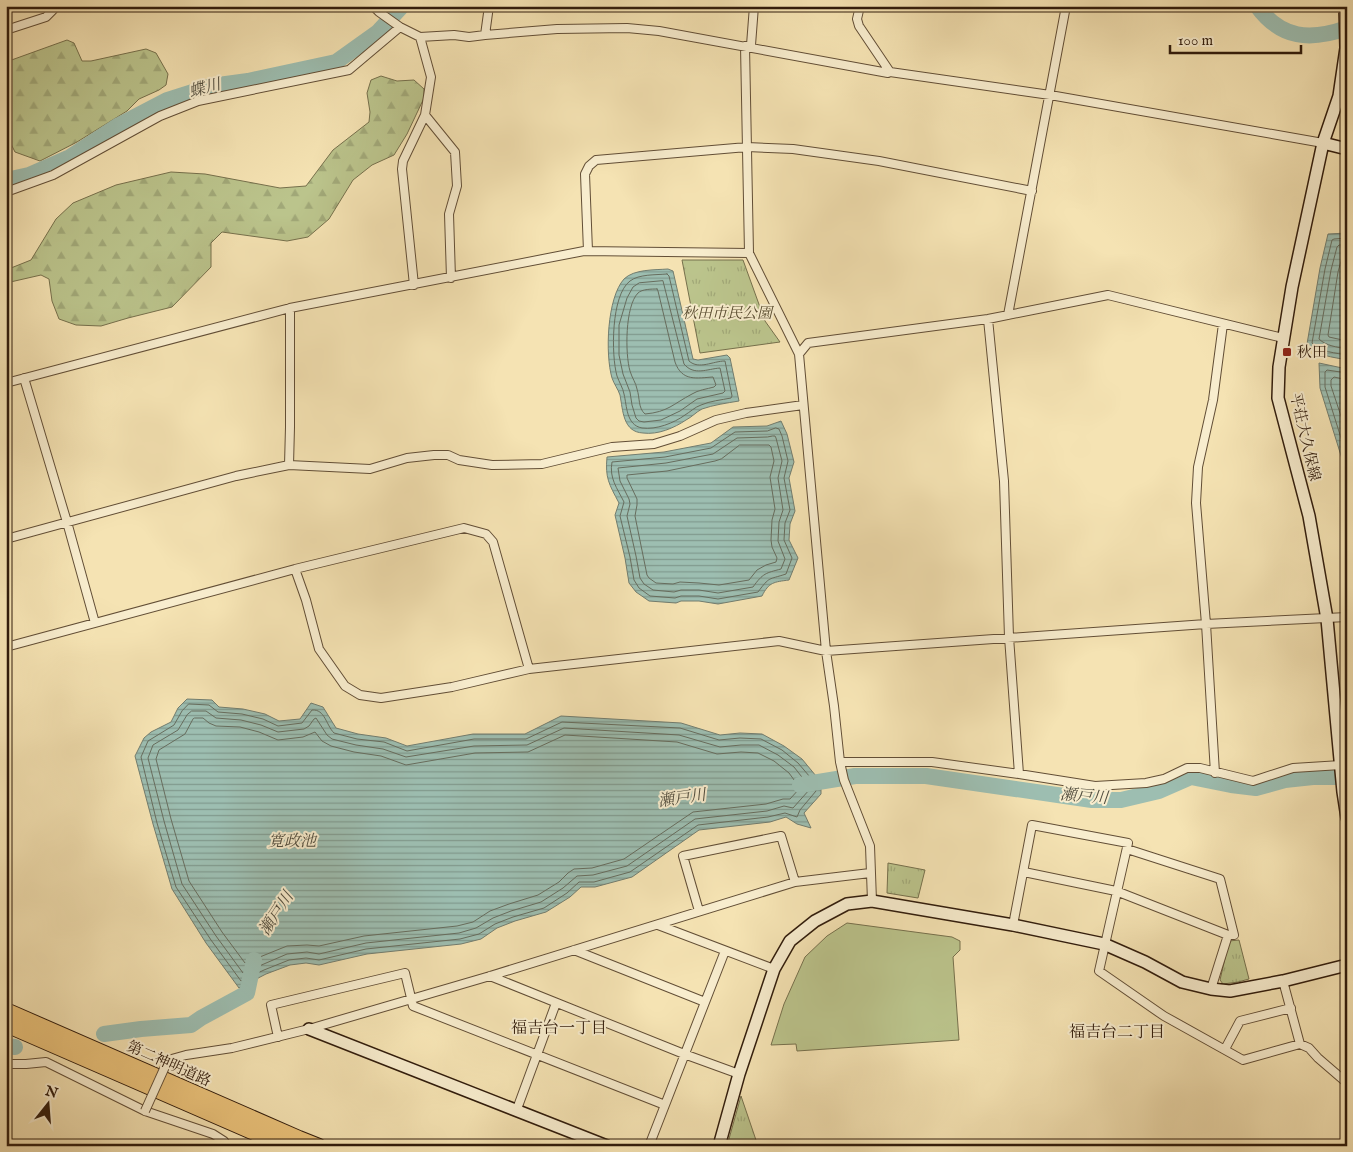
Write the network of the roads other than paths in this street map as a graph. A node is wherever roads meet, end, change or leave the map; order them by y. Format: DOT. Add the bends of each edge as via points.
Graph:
graph roads {
  1 [pos="51,6"];
  2 [pos="489,6"];
  3 [pos="754,6"];
  4 [pos="860,6"];
  5 [pos="1066,6"];
  6 [pos="1345,6"];
  7 [pos="376,9"];
  8 [pos="1346,22"];
  9 [pos="400,28"];
  10 [pos="6,30"];
  11 [pos="485,35"];
  12 [pos="420,37"];
  13 [pos="1346,41"];
  14 [pos="745,46"];
  15 [pos="890,72"];
  16 [pos="1050,95"];
  17 [pos="425,115"];
  18 [pos="1323,143"];
  19 [pos="747,147"];
  20 [pos="1347,148"];
  21 [pos="1032,191"];
  22 [pos="6,192"];
  23 [pos="588,251"];
  24 [pos="749,253"];
  25 [pos="452,278"];
  26 [pos="414,285"];
  27 [pos="290,308"];
  28 [pos="1008,315"];
  29 [pos="988,319"];
  30 [pos="1223,324"];
  31 [pos="1283,338"];
  32 [pos="799,354"];
  33 [pos="24,378"];
  34 [pos="6,382"];
  35 [pos="803,405"];
  36 [pos="289,465"];
  37 [pos="68,522"];
  38 [pos="6,539"];
  39 [pos="295,569"];
  40 [pos="1347,617"];
  41 [pos="1327,619"];
  42 [pos="95,623"];
  43 [pos="1206,624"];
  44 [pos="1009,638"];
  45 [pos="6,647"];
  46 [pos="826,651"];
  47 [pos="529,669"];
  48 [pos="840,762"];
  49 [pos="1341,767"];
  50 [pos="1215,772"];
  51 [pos="1019,774"];
  52 [pos="1344,789"];
  53 [pos="1347,818"];
  54 [pos="1127,849"];
  55 [pos="1024,872"];
  56 [pos="870,873"];
  57 [pos="794,882"];
  58 [pos="1116,891"];
  59 [pos="872,901"];
  60 [pos="699,911"];
  61 [pos="658,925"];
  62 [pos="1013,925"];
  63 [pos="1228,935"];
  64 [pos="1104,944"];
  65 [pos="574,950"];
  66 [pos="725,951"];
  67 [pos="1347,965"];
  68 [pos="774,969"];
  69 [pos="490,976"];
  70 [pos="1283,981"];
  71 [pos="1211,989"];
  72 [pos="412,999"];
  73 [pos="705,1002"];
  74 [pos="556,1004"];
  75 [pos="1291,1008"];
  76 [pos="6,1010"];
  77 [pos="6,1025"];
  78 [pos="309,1029"];
  79 [pos="278,1037"];
  80 [pos="1300,1044"];
  81 [pos="1225,1049"];
  82 [pos="537,1054"];
  83 [pos="684,1054"];
  84 [pos="6,1064"];
  85 [pos="739,1074"];
  86 [pos="1347,1082"];
  87 [pos="665,1105"];
  88 [pos="517,1110"];
  89 [pos="145,1111"];
  90 [pos="227,1146"];
  91 [pos="284,1146"];
  92 [pos="319,1146"];
  93 [pos="608,1146"];
  94 [pos="649,1146"];
  95 [pos="719,1146"];
  1 -- 10 [label="street" via="53,10 46,17"];
  2 -- 11 [label="street"];
  3 -- 14 [label="street" via="751,45"];
  4 -- 15 [label="street" via="859,26"];
  5 -- 16 [label="street"];
  6 -- 8 [label="street, 平荘大久保線"];
  7 -- 9 [label="street"];
  8 -- 13 [label="street, 平荘大久保線"];
  9 -- 12 [label="street"];
  9 -- 22 [label="street" via="348,70 198,101 160,116 53,176"];
  11 -- 12 [label="street"];
  11 -- 14 [label="street" via="627,28"];
  12 -- 17 [label="street" via="431,77"];
  13 -- 18 [label="street, 平荘大久保線" via="1339,96"];
  14 -- 15 [label="street"];
  14 -- 19 [label="street"];
  15 -- 16 [label="street"];
  16 -- 18 [label="street"];
  16 -- 21 [label="street"];
  17 -- 25 [label="street" via="455,152 457,186 449,214"];
  17 -- 26 [label="street" via="402,169"];
  18 -- 20 [label="street"];
  18 -- 31 [label="street, 平荘大久保線"];
  19 -- 21 [label="street" via="793,149 879,161"];
  19 -- 23 [label="street" via="596,160 585,174"];
  19 -- 24 [label="street"];
  21 -- 28 [label="street"];
  23 -- 24 [label="street"];
  23 -- 25 [label="street"];
  24 -- 32 [label="street"];
  25 -- 26 [label="street"];
  26 -- 27 [label="street"];
  27 -- 33 [label="street"];
  27 -- 36 [label="street"];
  28 -- 29 [label="street"];
  28 -- 30 [label="street" via="1108,295"];
  29 -- 32 [label="street" via="808,343"];
  29 -- 44 [label="street" via="1004,480"];
  30 -- 31 [label="street"];
  30 -- 43 [label="street" via="1213,400 1198,466 1196,503"];
  31 -- 41 [label="street, 平荘大久保線" via="1278,398 1309,516"];
  32 -- 35 [label="street"];
  33 -- 34 [label="street"];
  33 -- 37 [label="street"];
  35 -- 36 [label="street" via="716,420 654,444 612,447 542,464 492,465 434,455 407,458 370,469"];
  35 -- 46 [label="street"];
  36 -- 37 [label="street" via="236,476"];
  37 -- 38 [label="street"];
  37 -- 42 [label="street"];
  39 -- 42 [label="street"];
  39 -- 47 [label="street" via="319,649 345,686 360,695 380,698 452,687"];
  39 -- 47 [label="street" via="464,528 486,534 493,542"];
  40 -- 41 [label="street"];
  41 -- 43 [label="street"];
  41 -- 49 [label="street, 平荘大久保線"];
  42 -- 45 [label="street"];
  43 -- 44 [label="street"];
  43 -- 50 [label="street"];
  44 -- 46 [label="street"];
  44 -- 51 [label="street"];
  46 -- 47 [label="street" via="779,641"];
  46 -- 48 [label="street"];
  48 -- 51 [label="street" via="932,762"];
  48 -- 56 [label="street" via="870,846"];
  49 -- 50 [label="street" via="1293,768 1253,781"];
  49 -- 52 [label="street, 平荘大久保線"];
  50 -- 51 [label="street" via="1187,768 1146,783 1095,786"];
  52 -- 53 [label="street, 平荘大久保線"];
  54 -- 55 [label="street" via="1128,843 1032,825"];
  54 -- 58 [label="street"];
  54 -- 63 [label="street" via="1220,879 1234,935"];
  55 -- 58 [label="street"];
  55 -- 62 [label="street"];
  56 -- 57 [label="street"];
  56 -- 59 [label="street"];
  57 -- 60 [label="street"];
  57 -- 60 [label="street" via="782,836 682,856"];
  58 -- 63 [label="street"];
  58 -- 64 [label="street"];
  59 -- 62 [label="street"];
  59 -- 68 [label="street" via="847,904 815,921 790,941"];
  60 -- 61 [label="street"];
  61 -- 65 [label="street"];
  61 -- 66 [label="street"];
  62 -- 64 [label="street"];
  63 -- 71 [label="street"];
  64 -- 71 [label="street" via="1182,982"];
  64 -- 81 [label="street" via="1099,971 1164,1016"];
  65 -- 69 [label="street"];
  65 -- 73 [label="street"];
  66 -- 68 [label="street"];
  66 -- 73 [label="street"];
  67 -- 70 [label="street"];
  68 -- 85 [label="street"];
  69 -- 72 [label="street"];
  69 -- 74 [label="street"];
  70 -- 71 [label="street" via="1230,991"];
  70 -- 75 [label="street"];
  72 -- 78 [label="street"];
  72 -- 79 [label="street" via="404,973 271,1006"];
  72 -- 82 [label="street" via="413,1006"];
  73 -- 83 [label="street"];
  74 -- 82 [label="street"];
  74 -- 83 [label="street"];
  75 -- 80 [label="street"];
  75 -- 81 [label="street" via="1240,1020"];
  76 -- 92 [label="highway, 第二神明道路"];
  77 -- 91 [label="highway, 第二神明道路"];
  78 -- 79 [label="street"];
  78 -- 88 [label="street"];
  79 -- 89 [label="street, bridge" via="168,1060"];
  80 -- 81 [label="street" via="1243,1060"];
  80 -- 86 [label="street" via="1309,1048"];
  82 -- 87 [label="street"];
  82 -- 88 [label="street"];
  83 -- 85 [label="street"];
  83 -- 87 [label="street"];
  84 -- 89 [label="street" via="46,1062"];
  85 -- 95 [label="street"];
  87 -- 94 [label="street"];
  88 -- 93 [label="street"];
  89 -- 90 [label="street" via="213,1134"];
}
